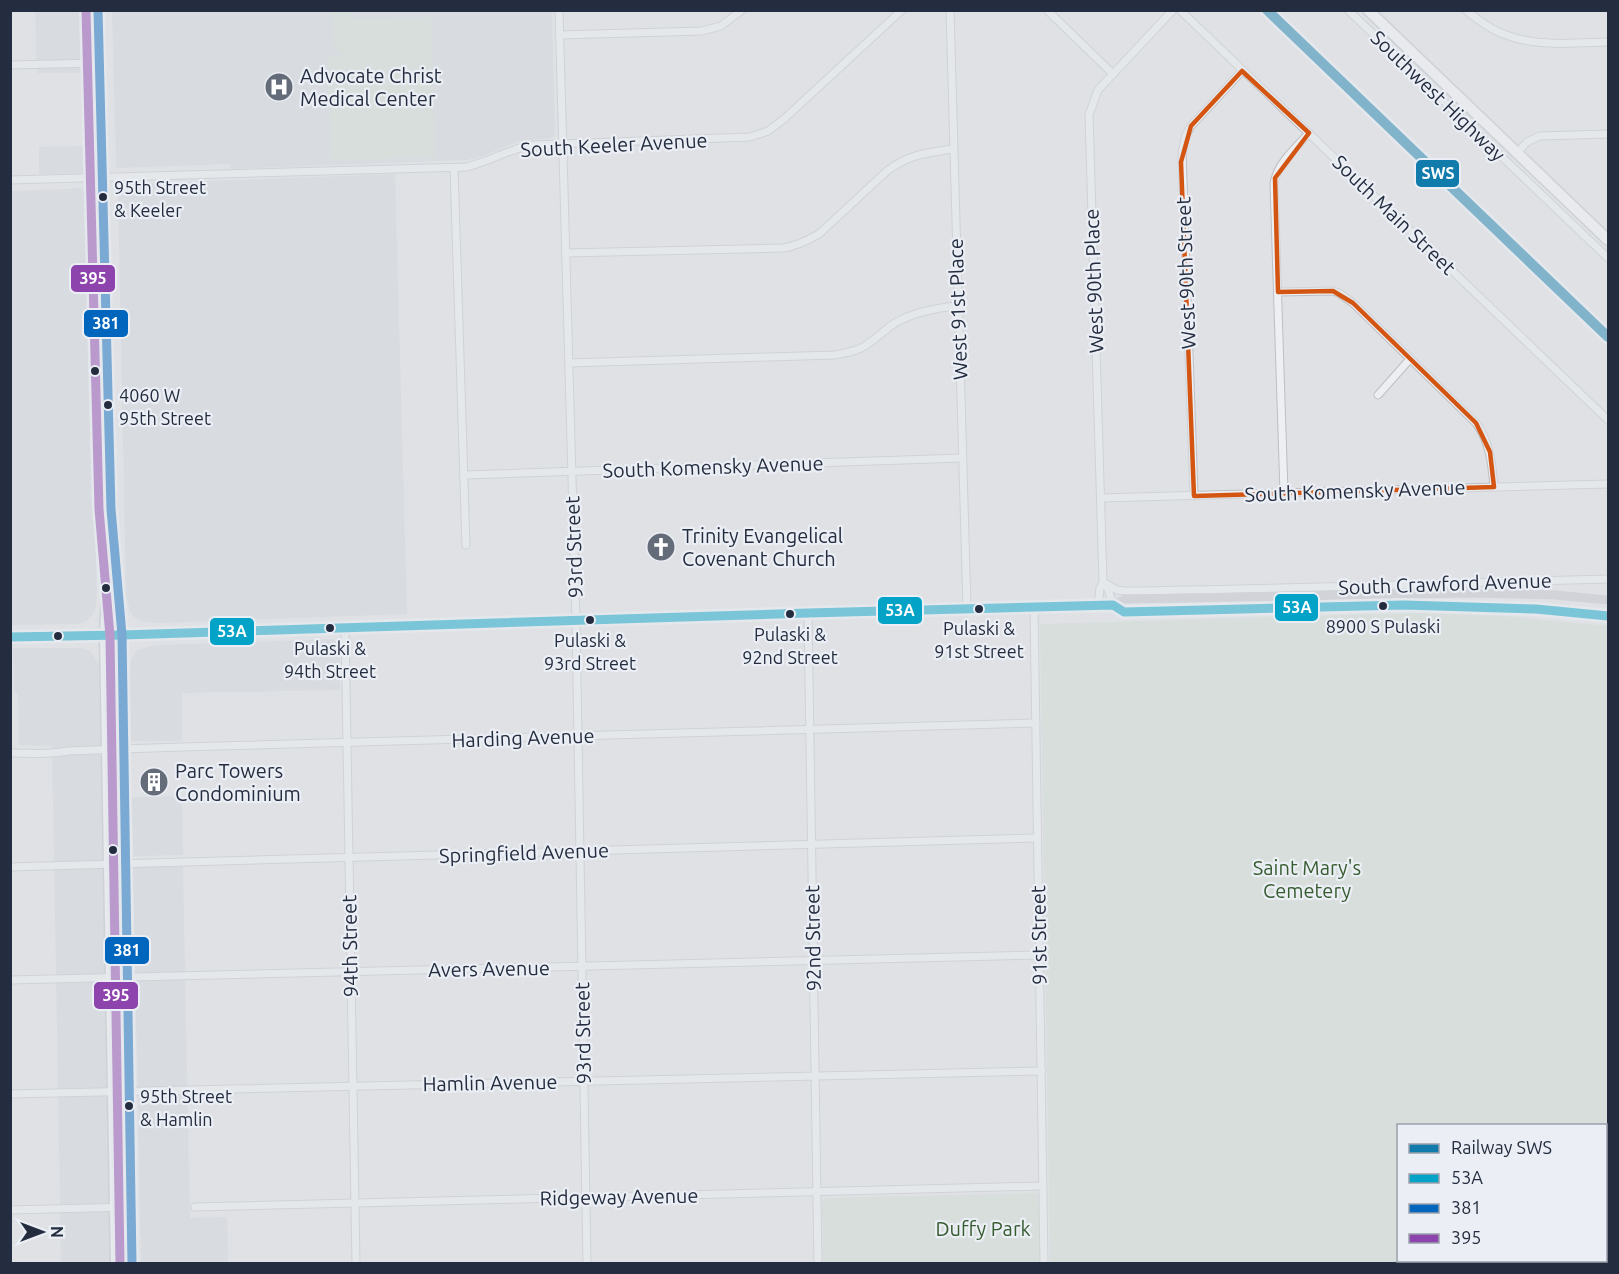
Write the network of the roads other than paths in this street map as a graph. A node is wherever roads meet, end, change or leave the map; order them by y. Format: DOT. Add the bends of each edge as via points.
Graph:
graph roads {
  1 [pos="98,10"];
  2 [pos="559,10"];
  3 [pos="742,10"];
  4 [pos="902,10"];
  5 [pos="950,10"];
  6 [pos="1047,10"];
  7 [pos="1173,10"];
  8 [pos="1180,10"];
  9 [pos="1348,10"];
  10 [pos="1368,10"];
  11 [pos="1466,10"];
  12 [pos="560,35"];
  13 [pos="1608,42"];
  14 [pos="99,63"];
  15 [pos="10,65"];
  16 [pos="1242,71"];
  17 [pos="1113,74"];
  18 [pos="1309,134"];
  19 [pos="1608,134"];
  20 [pos="562,144"];
  21 [pos="953,149"];
  22 [pos="1517,153"];
  23 [pos="454,168"];
  24 [pos="1536,171"];
  25 [pos="102,178"];
  26 [pos="10,180"];
  27 [pos="1527,181"];
  28 [pos="1608,240"];
  29 [pos="566,253"];
  30 [pos="1608,258"];
  31 [pos="1278,292"];
  32 [pos="957,306"];
  33 [pos="1410,358"];
  34 [pos="569,363"];
  35 [pos="1378,395"];
  36 [pos="1608,420"];
  37 [pos="962,458"];
  38 [pos="572,471"];
  39 [pos="464,475"];
  40 [pos="1608,484"];
  41 [pos="1494,487"];
  42 [pos="1284,493"];
  43 [pos="1194,496"];
  44 [pos="1101,498"];
  45 [pos="111,509"];
  46 [pos="466,545"];
  47 [pos="1608,579"];
  48 [pos="1103,582"];
  49 [pos="1608,600"];
  50 [pos="1098,605"];
  51 [pos="1113,605"];
  52 [pos="1034,607"];
  53 [pos="966,608"];
  54 [pos="808,613"];
  55 [pos="1608,616"];
  56 [pos="576,621"];
  57 [pos="345,628"];
  58 [pos="105,635"];
  59 [pos="122,635"];
  60 [pos="10,637"];
  61 [pos="1036,723"];
  62 [pos="810,730"];
  63 [pos="578,736"];
  64 [pos="347,743"];
  65 [pos="124,749"];
  66 [pos="107,750"];
  67 [pos="10,753"];
  68 [pos="1037,838"];
  69 [pos="812,845"];
  70 [pos="580,851"];
  71 [pos="349,858"];
  72 [pos="125,864"];
  73 [pos="109,865"];
  74 [pos="10,867"];
  75 [pos="1040,955"];
  76 [pos="813,961"];
  77 [pos="582,967"];
  78 [pos="351,972"];
  79 [pos="111,978"];
  80 [pos="127,978"];
  81 [pos="10,980"];
  82 [pos="1042,1071"];
  83 [pos="815,1076"];
  84 [pos="584,1081"];
  85 [pos="353,1086"];
  86 [pos="129,1091"];
  87 [pos="113,1092"];
  88 [pos="10,1094"];
  89 [pos="1043,1186"];
  90 [pos="817,1192"];
  91 [pos="586,1198"];
  92 [pos="355,1204"];
  93 [pos="115,1207"];
  94 [pos="131,1207"];
  95 [pos="195,1207"];
  96 [pos="10,1210"];
  97 [pos="116,1263"];
  98 [pos="132,1263"];
  99 [pos="356,1263"];
  100 [pos="587,1263"];
  101 [pos="818,1263"];
  102 [pos="1044,1263"];
  1 -- 14 [label="main road"];
  2 -- 12 [label="street, 93rd Street"];
  3 -- 12 [label="street" via="721,26 702,31"];
  4 -- 20 [label="street, South Keeler Avenue" via="768,131 740,138"];
  5 -- 21 [label="street, West 91st Place"];
  6 -- 17 [label="street"];
  7 -- 17 [label="street, West 90th Place"];
  8 -- 16 [label="street, South Main Street"];
  9 -- 27 [label="street, Southwest Highway"];
  10 -- 22 [label="main road, Southwest Highway"];
  11 -- 13 [label="street" via="1505,35 1531,41"];
  12 -- 20 [label="street, 93rd Street"];
  14 -- 15 [label="street"];
  14 -- 25 [label="main road"];
  16 -- 18 [label="street, South Main Street"];
  16 -- 43 [label="street, West 90th Street" via="1191,126 1182,152"];
  17 -- 44 [label="street, West 90th Place" via="1098,90 1089,115"];
  18 -- 31 [label="street" via="1282,163 1275,178"];
  18 -- 36 [label="street, South Main Street"];
  19 -- 22 [label="street" via="1540,136"];
  20 -- 23 [label="street, South Keeler Avenue" via="525,146 475,165"];
  20 -- 29 [label="street, 93rd Street"];
  21 -- 29 [label="street" via="899,162 819,234 793,246"];
  21 -- 32 [label="street, West 91st Place"];
  22 -- 24 [label="main road, Southwest Highway"];
  23 -- 25 [label="street, South Keeler Avenue"];
  23 -- 39 [label="street"];
  24 -- 27 [label="street"];
  24 -- 28 [label="main road, Southwest Highway"];
  25 -- 26 [label="street, South Keeler Avenue"];
  25 -- 45 [label="main road"];
  27 -- 30 [label="street, Southwest Highway"];
  29 -- 34 [label="street, 93rd Street"];
  31 -- 33 [label="street" via="1339,293"];
  31 -- 42 [label="street"];
  32 -- 34 [label="street" via="911,315 868,345 834,355"];
  32 -- 37 [label="street, West 91st Place"];
  33 -- 35 [label="street"];
  33 -- 41 [label="street" via="1481,431 1490,452"];
  34 -- 38 [label="street, 93rd Street"];
  37 -- 38 [label="street, South Komensky Avenue"];
  37 -- 53 [label="street, West 91st Place"];
  38 -- 39 [label="street, South Komensky Avenue"];
  38 -- 56 [label="street, 93rd Street"];
  39 -- 46 [label="street"];
  40 -- 41 [label="street, South Komensky Avenue"];
  41 -- 42 [label="street, South Komensky Avenue"];
  42 -- 43 [label="street, South Komensky Avenue"];
  43 -- 44 [label="street, South Komensky Avenue"];
  44 -- 48 [label="street, West 90th Place"];
  45 -- 58 [label="main road"];
  45 -- 59 [label="main road"];
  47 -- 48 [label="street, South Crawford Avenue" via="1126,591"];
  48 -- 50 [label="street, West 90th Place"];
  48 -- 51 [label="street, West 90th Place"];
  49 -- 51 [label="main road" via="1445,593 1126,599"];
  50 -- 51 [label="main road"];
  50 -- 52 [label="main road"];
  51 -- 55 [label="main road" via="1124,612 1404,605 1536,609"];
  52 -- 53 [label="main road"];
  52 -- 61 [label="street, 91st Street"];
  53 -- 54 [label="main road"];
  54 -- 56 [label="main road"];
  54 -- 62 [label="street, 92nd Street"];
  56 -- 57 [label="main road"];
  56 -- 63 [label="street, 93rd Street"];
  57 -- 59 [label="main road"];
  57 -- 64 [label="street, 94th Street"];
  58 -- 59 [label="main road"];
  58 -- 60 [label="main road"];
  58 -- 66 [label="main road"];
  59 -- 65 [label="main road"];
  61 -- 62 [label="street, Harding Avenue"];
  61 -- 68 [label="street, 91st Street"];
  62 -- 63 [label="street, Harding Avenue"];
  62 -- 69 [label="street, 92nd Street"];
  63 -- 64 [label="street, Harding Avenue"];
  63 -- 70 [label="street, 93rd Street"];
  64 -- 65 [label="street, Harding Avenue"];
  64 -- 71 [label="street, 94th Street"];
  65 -- 66 [label="street, Harding Avenue"];
  65 -- 72 [label="main road"];
  66 -- 67 [label="street, Harding Avenue"];
  66 -- 73 [label="main road"];
  68 -- 69 [label="street, Springfield Avenue"];
  68 -- 75 [label="street, 91st Street"];
  69 -- 70 [label="street, Springfield Avenue"];
  69 -- 76 [label="street, 92nd Street"];
  70 -- 71 [label="street, Springfield Avenue"];
  70 -- 77 [label="street, 93rd Street"];
  71 -- 72 [label="street, Springfield Avenue"];
  71 -- 78 [label="street, 94th Street"];
  72 -- 73 [label="street, Springfield Avenue"];
  72 -- 80 [label="main road"];
  73 -- 74 [label="street, Springfield Avenue"];
  73 -- 79 [label="main road"];
  75 -- 76 [label="street, Avers Avenue"];
  75 -- 82 [label="street, 91st Street"];
  76 -- 77 [label="street, Avers Avenue"];
  76 -- 83 [label="street, 92nd Street"];
  77 -- 78 [label="street, Avers Avenue"];
  77 -- 84 [label="street, 93rd Street"];
  78 -- 80 [label="street, Avers Avenue"];
  78 -- 85 [label="street, 94th Street"];
  79 -- 80 [label="street, Avers Avenue"];
  79 -- 81 [label="street, Avers Avenue"];
  79 -- 87 [label="main road"];
  80 -- 86 [label="main road"];
  82 -- 83 [label="street, Hamlin Avenue"];
  82 -- 89 [label="street, 91st Street"];
  83 -- 84 [label="street, Hamlin Avenue"];
  83 -- 90 [label="street, 92nd Street"];
  84 -- 85 [label="street, Hamlin Avenue"];
  84 -- 91 [label="street, 93rd Street"];
  85 -- 86 [label="street, Hamlin Avenue"];
  85 -- 92 [label="street, 94th Street"];
  86 -- 87 [label="street, Hamlin Avenue"];
  86 -- 94 [label="main road"];
  87 -- 88 [label="street, Hamlin Avenue"];
  87 -- 93 [label="main road"];
  89 -- 90 [label="street, Ridgeway Avenue"];
  89 -- 102 [label="street, 91st Street"];
  90 -- 91 [label="street, Ridgeway Avenue"];
  90 -- 101 [label="street, 92nd Street"];
  91 -- 92 [label="street, Ridgeway Avenue"];
  91 -- 100 [label="street, 93rd Street"];
  92 -- 95 [label="street, Ridgeway Avenue"];
  92 -- 99 [label="street, 94th Street"];
  93 -- 94 [label="street"];
  93 -- 96 [label="street"];
  93 -- 97 [label="main road"];
  94 -- 98 [label="main road"];
}
